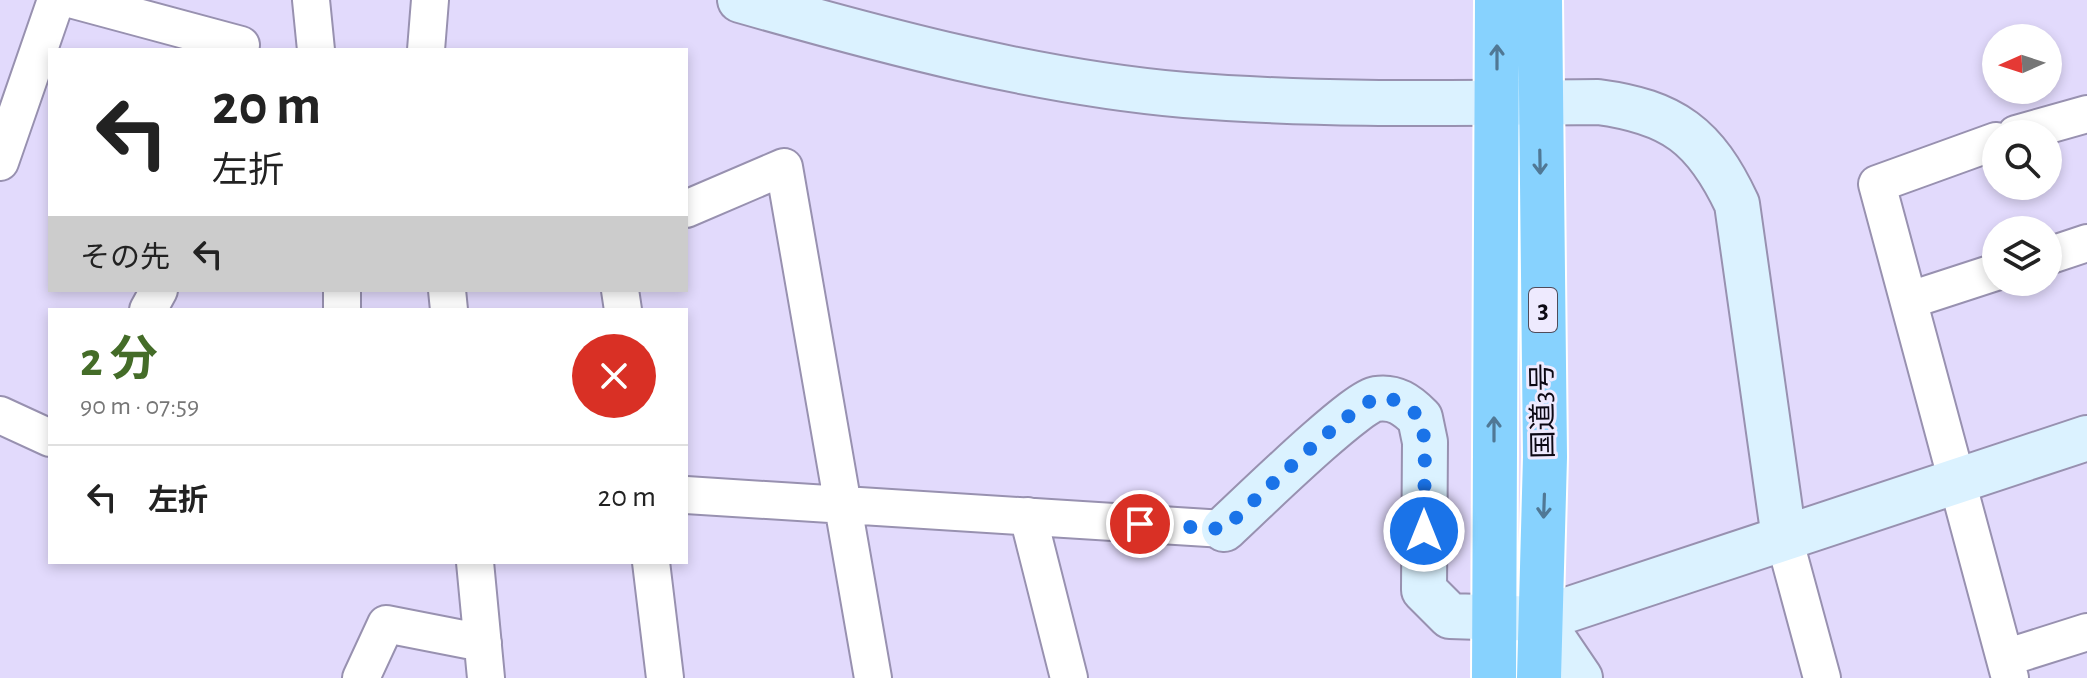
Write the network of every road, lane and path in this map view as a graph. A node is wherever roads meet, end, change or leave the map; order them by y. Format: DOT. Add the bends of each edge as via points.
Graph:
graph roads {
  1 [pos="56,0"];
  2 [pos="74,0"];
  3 [pos="311,0"];
  4 [pos="430,0"];
  5 [pos="740,0"];
  6 [pos="1497,0"];
  7 [pos="1540,0"];
  8 [pos="240,48"];
  9 [pos="316,48"];
  10 [pos="426,48"];
  11 [pos="1518,102"];
  12 [pos="2087,114"];
  13 [pos="2062,121"];
  14 [pos="1982,146"];
  15 [pos="0,162"];
  16 [pos="688,208"];
  17 [pos="2087,243"];
  18 [pos="2062,251"];
  19 [pos="1982,277"];
  20 [pos="1910,300"];
  21 [pos="0,415"];
  22 [pos="48,437"];
  23 [pos="2087,438"];
  24 [pos="1957,481"];
  25 [pos="688,495"];
  26 [pos="844,507"];
  27 [pos="1028,516"];
  28 [pos="1224,529"];
  29 [pos="1784,538"];
  30 [pos="475,564"];
  31 [pos="651,564"];
  32 [pos="1495,619"];
  33 [pos="1540,619"];
  34 [pos="2087,632"];
  35 [pos="485,661"];
  36 [pos="2008,668"];
  37 [pos="361,678"];
  38 [pos="665,678"];
  39 [pos="873,678"];
  40 [pos="1069,678"];
  41 [pos="1494,678"];
  42 [pos="1539,678"];
  43 [pos="1580,678"];
  44 [pos="1822,678"];
  1 -- 15 [label="street"];
  2 -- 8 [label="street"];
  3 -- 9 [label="street"];
  4 -- 10 [label="street"];
  5 -- 11 [label="street" via="1026,71 1184,95 1370,103"];
  11 -- 6 [label="highway, 国道3号 / 3, one-way"];
  7 -- 11 [label="highway, 国道3号 / 3"];
  11 -- 29 [label="street" via="1598,102 1660,116 1690,135 1719,166 1737,204"];
  32 -- 11 [label="highway, 国道3号 / 3, one-way"];
  11 -- 33 [label="highway, 国道3号 / 3, one-way" via="1545,457"];
  12 -- 13 [label="street"];
  14 -- 20 [label="street" via="1877,184"];
  16 -- 26 [label="street" via="784,167"];
  17 -- 18 [label="street"];
  19 -- 20 [label="street"];
  20 -- 24 [label="street"];
  21 -- 22 [label="street"];
  23 -- 24 [label="street"];
  24 -- 29 [label="street"];
  24 -- 36 [label="street"];
  25 -- 26 [label="street"];
  26 -- 27 [label="street"];
  26 -- 39 [label="street"];
  27 -- 28 [label="street"];
  27 -- 40 [label="street"];
  28 -- 32 [label="street" via="1328,433 1373,399 1396,399 1420,418 1425,442 1424,590 1450,616"];
  29 -- 33 [label="street"];
  29 -- 44 [label="street"];
  30 -- 35 [label="street"];
  31 -- 38 [label="street"];
  32 -- 33 [label="street"];
  32 -- 41 [label="highway, 国道3号 / 3"];
  33 -- 42 [label="highway, 国道3号 / 3"];
  33 -- 43 [label="street"];
  34 -- 36 [label="street"];
  35 -- 37 [label="street" via="386,624"];
}
